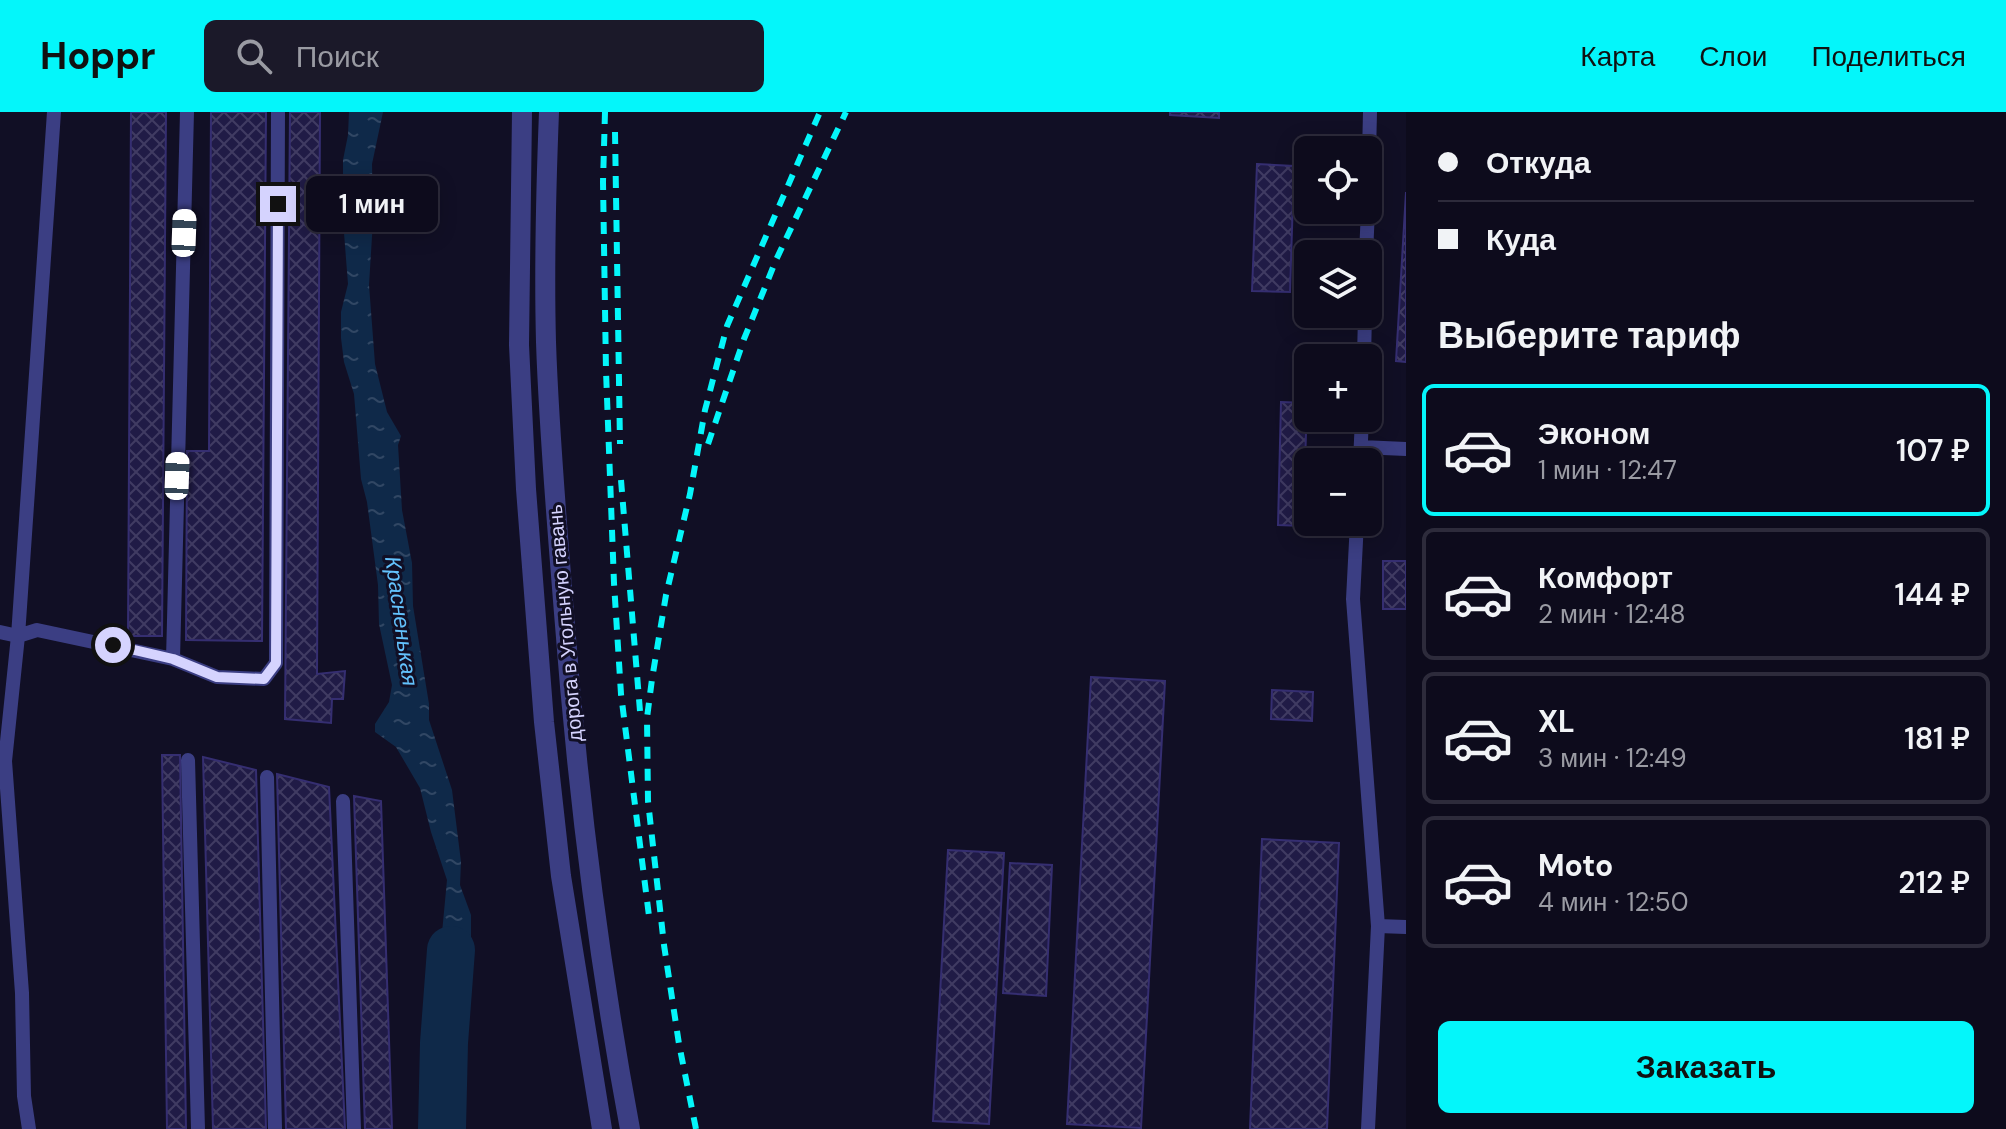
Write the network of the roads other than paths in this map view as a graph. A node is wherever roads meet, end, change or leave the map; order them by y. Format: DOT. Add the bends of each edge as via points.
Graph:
graph roads {
  1 [pos="54,112"];
  2 [pos="187,112"];
  3 [pos="278,112"];
  4 [pos="522,112"];
  5 [pos="549,112"];
  6 [pos="1370,112"];
  7 [pos="1369,136"];
  8 [pos="1406,449"];
  9 [pos="1382,452"];
  10 [pos="1356,536"];
  11 [pos="0,632"];
  12 [pos="18,636"];
  13 [pos="173,659"];
  14 [pos="188,760"];
  15 [pos="267,777"];
  16 [pos="343,801"];
  17 [pos="1378,926"];
  18 [pos="1406,927"];
  19 [pos="29,1129"];
  20 [pos="198,1129"];
  21 [pos="275,1129"];
  22 [pos="354,1129"];
  23 [pos="602,1129"];
  24 [pos="630,1129"];
  25 [pos="1368,1129"];
  1 -- 12 [label="lane"];
  2 -- 13 [label="lane"];
  3 -- 13 [label="lane" via="276,663 264,679 217,677"];
  4 -- 23 [label="street, дорога в Угольную гавань" via="519,345 545,731 561,876"];
  5 -- 24 [label="street, дорога в Угольную гавань" via="546,340 573,735 596,931"];
  6 -- 7 [label="lane"];
  8 -- 9 [label="lane"];
  10 -- 17 [label="lane" via="1353,599"];
  11 -- 12 [label="lane"];
  12 -- 13 [label="lane" via="37,630"];
  12 -- 19 [label="lane" via="5,761"];
  14 -- 20 [label="lane"];
  15 -- 21 [label="lane"];
  16 -- 22 [label="lane"];
  17 -- 18 [label="lane"];
  17 -- 25 [label="lane"];
}
